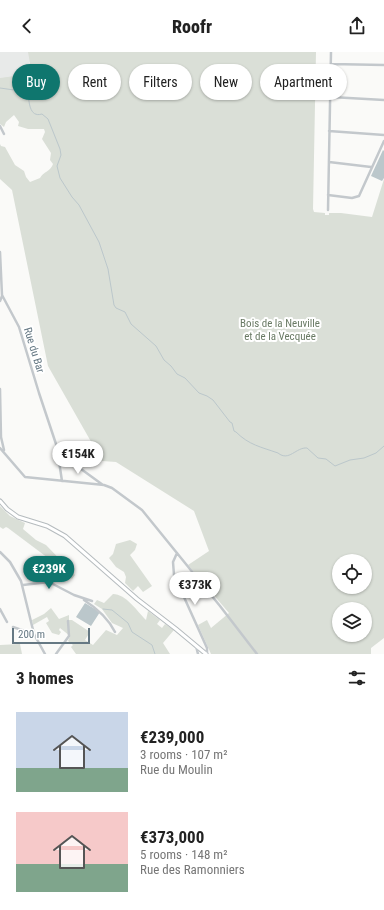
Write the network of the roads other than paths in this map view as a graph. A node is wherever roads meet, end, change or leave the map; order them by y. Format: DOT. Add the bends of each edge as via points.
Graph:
graph roads {
  1 [pos="331,52"];
  2 [pos="331,64"];
  3 [pos="347,64"];
  4 [pos="384,65"];
  5 [pos="347,98"];
  6 [pos="331,100"];
  7 [pos="384,100"];
  8 [pos="0,126"];
  9 [pos="329,131"];
  10 [pos="4,134"];
  11 [pos="384,135"];
  12 [pos="384,141"];
  13 [pos="329,162"];
  14 [pos="371,168"];
  15 [pos="328,195"];
  16 [pos="328,210"];
  17 [pos="0,252"];
  18 [pos="2,295"];
  19 [pos="0,301"];
  20 [pos="0,389"];
  21 [pos="0,448"];
  22 [pos="3,451"];
  23 [pos="59,453"];
  24 [pos="62,481"];
  25 [pos="104,485"];
  26 [pos="0,501"];
  27 [pos="0,552"];
  28 [pos="177,553"];
  29 [pos="23,585"];
  30 [pos="80,598"];
  31 [pos="92,601"];
  32 [pos="0,609"];
  33 [pos="68,621"];
  34 [pos="7,622"];
  35 [pos="13,627"];
  36 [pos="115,632"];
  37 [pos="34,634"];
  38 [pos="196,646"];
  39 [pos="45,654"];
  40 [pos="56,654"];
  41 [pos="198,654"];
  42 [pos="207,654"];
  43 [pos="257,654"];
  1 -- 2 [label="street"];
  3 -- 4 [label="street"];
  5 -- 7 [label="street"];
  6 -- 9 [label="street"];
  8 -- 10 [label="street"];
  9 -- 11 [label="street"];
  9 -- 13 [label="street"];
  12 -- 14 [label="street"];
  13 -- 14 [label="street"];
  13 -- 15 [label="street"];
  14 -- 15 [label="street" via="362,192 357,197"];
  15 -- 16 [label="street"];
  17 -- 18 [label="street, Rue du Bar"];
  18 -- 19 [label="street"];
  18 -- 23 [label="street, Rue du Bar" via="20,330"];
  20 -- 22 [label="street" via="0,437"];
  21 -- 22 [label="street"];
  22 -- 24 [label="street" via="25,477"];
  23 -- 24 [label="street, Rue du Bar"];
  23 -- 25 [label="street"];
  24 -- 25 [label="street"];
  25 -- 28 [label="street" via="139,507"];
  26 -- 38 [label="main road" via="18,517 52,528 64,536 137,600"];
  27 -- 29 [label="street" via="13,566"];
  28 -- 42 [label="street" via="173,562 174,575 207,648"];
  28 -- 43 [label="street"];
  29 -- 30 [label="street" via="49,582"];
  29 -- 37 [label="street"];
  30 -- 31 [label="street"];
  30 -- 36 [label="street" via="100,610"];
  32 -- 34 [label="street"];
  33 -- 40 [label="street" via="69,636"];
  35 -- 37 [label="street"];
  37 -- 39 [label="street"];
  38 -- 41 [label="street"];
  38 -- 42 [label="main road"];
}
